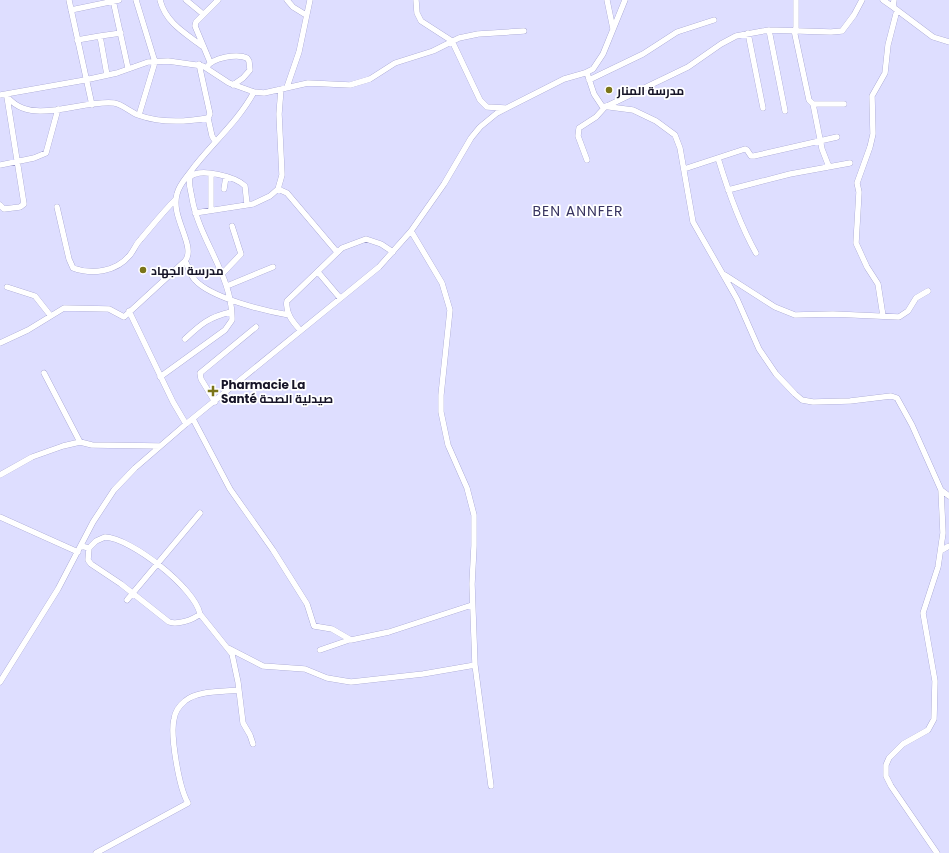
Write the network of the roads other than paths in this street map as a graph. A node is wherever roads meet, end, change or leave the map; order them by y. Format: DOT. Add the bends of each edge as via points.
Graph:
graph roads {
  1 [pos="69,0"];
  2 [pos="115,0"];
  3 [pos="136,0"];
  4 [pos="160,0"];
  5 [pos="186,0"];
  6 [pos="218,0"];
  7 [pos="287,0"];
  8 [pos="310,0"];
  9 [pos="416,0"];
  10 [pos="607,0"];
  11 [pos="625,0"];
  12 [pos="796,0"];
  13 [pos="862,0"];
  14 [pos="883,0"];
  15 [pos="894,0"];
  16 [pos="895,9"];
  17 [pos="71,10"];
  18 [pos="203,14"];
  19 [pos="306,15"];
  20 [pos="714,20"];
  21 [pos="769,30"];
  22 [pos="795,30"];
  23 [pos="524,31"];
  24 [pos="613,31"];
  25 [pos="748,33"];
  26 [pos="121,34"];
  27 [pos="100,36"];
  28 [pos="77,40"];
  29 [pos="452,41"];
  30 [pos="949,42"];
  31 [pos="204,48"];
  32 [pos="155,62"];
  33 [pos="199,64"];
  34 [pos="208,65"];
  35 [pos="128,68"];
  36 [pos="587,73"];
  37 [pos="107,75"];
  38 [pos="85,80"];
  39 [pos="589,80"];
  40 [pos="233,85"];
  41 [pos="284,88"];
  42 [pos="254,92"];
  43 [pos="0,95"];
  44 [pos="6,95"];
  45 [pos="813,104"];
  46 [pos="844,104"];
  47 [pos="92,105"];
  48 [pos="605,107"];
  49 [pos="506,108"];
  50 [pos="763,108"];
  51 [pos="58,109"];
  52 [pos="785,111"];
  53 [pos="139,116"];
  54 [pos="208,118"];
  55 [pos="837,137"];
  56 [pos="820,140"];
  57 [pos="215,141"];
  58 [pos="718,158"];
  59 [pos="587,160"];
  60 [pos="17,161"];
  61 [pos="850,163"];
  62 [pos="0,165"];
  63 [pos="829,167"];
  64 [pos="684,169"];
  65 [pos="211,174"];
  66 [pos="226,177"];
  67 [pos="224,189"];
  68 [pos="278,189"];
  69 [pos="728,190"];
  70 [pos="175,200"];
  71 [pos="247,204"];
  72 [pos="0,206"];
  73 [pos="58,207"];
  74 [pos="211,210"];
  75 [pos="195,213"];
  76 [pos="232,226"];
  77 [pos="411,231"];
  78 [pos="337,252"];
  79 [pos="393,252"];
  80 [pos="756,252"];
  81 [pos="185,261"];
  82 [pos="273,267"];
  83 [pos="318,272"];
  84 [pos="222,274"];
  85 [pos="723,274"];
  86 [pos="7,286"];
  87 [pos="227,286"];
  88 [pos="928,291"];
  89 [pos="340,298"];
  90 [pos="229,300"];
  91 [pos="129,311"];
  92 [pos="231,312"];
  93 [pos="50,315"];
  94 [pos="289,315"];
  95 [pos="883,316"];
  96 [pos="256,327"];
  97 [pos="300,330"];
  98 [pos="185,339"];
  99 [pos="0,343"];
  100 [pos="44,373"];
  101 [pos="160,377"];
  102 [pos="215,402"];
  103 [pos="193,418"];
  104 [pos="186,424"];
  105 [pos="80,442"];
  106 [pos="160,446"];
  107 [pos="0,475"];
  108 [pos="941,490"];
  109 [pos="949,496"];
  110 [pos="200,513"];
  111 [pos="0,517"];
  112 [pos="81,546"];
  113 [pos="949,546"];
  114 [pos="89,548"];
  115 [pos="942,550"];
  116 [pos="78,552"];
  117 [pos="157,563"];
  118 [pos="132,593"];
  119 [pos="127,600"];
  120 [pos="472,605"];
  121 [pos="200,614"];
  122 [pos="349,640"];
  123 [pos="228,648"];
  124 [pos="320,650"];
  125 [pos="475,665"];
  126 [pos="0,682"];
  127 [pos="239,690"];
  128 [pos="252,744"];
  129 [pos="491,786"];
  130 [pos="96,853"];
  131 [pos="937,853"];
  1 -- 17 [label="street"];
  2 -- 17 [label="street"];
  2 -- 26 [label="street"];
  3 -- 32 [label="street"];
  4 -- 31 [label="street" via="169,20"];
  5 -- 18 [label="street"];
  6 -- 18 [label="street"];
  7 -- 19 [label="street"];
  8 -- 19 [label="street"];
  9 -- 29 [label="street" via="421,21"];
  10 -- 24 [label="street"];
  11 -- 24 [label="street"];
  12 -- 22 [label="street"];
  13 -- 22 [label="street" via="842,30"];
  14 -- 16 [label="street"];
  15 -- 16 [label="street"];
  16 -- 30 [label="street" via="933,37"];
  16 -- 95 [label="street" via="885,73 872,96 872,142 857,185 859,192 856,243 878,284"];
  17 -- 28 [label="street"];
  18 -- 31 [label="street" via="195,26"];
  19 -- 41 [label="street" via="299,52"];
  20 -- 39 [label="street" via="677,32 643,54"];
  21 -- 22 [label="street"];
  21 -- 25 [label="street"];
  21 -- 52 [label="street"];
  22 -- 45 [label="street" via="804,83 808,98"];
  23 -- 29 [label="street" via="469,35"];
  24 -- 36 [label="street" via="598,62"];
  25 -- 48 [label="street" via="727,40 688,67"];
  25 -- 50 [label="street"];
  26 -- 27 [label="street"];
  26 -- 35 [label="street"];
  27 -- 28 [label="street"];
  27 -- 37 [label="street"];
  28 -- 38 [label="street"];
  29 -- 41 [label="street" via="395,63 363,82 350,85 316,82"];
  29 -- 49 [label="street" via="480,100 488,106"];
  31 -- 34 [label="street"];
  32 -- 33 [label="street"];
  32 -- 35 [label="street"];
  32 -- 53 [label="street"];
  33 -- 34 [label="street"];
  33 -- 54 [label="street" via="210,114"];
  34 -- 40 [label="street"];
  34 -- 40 [label="street" via="237,56 246,58 250,70"];
  35 -- 37 [label="street"];
  36 -- 39 [label="street"];
  36 -- 49 [label="street" via="564,79"];
  37 -- 38 [label="street"];
  38 -- 44 [label="street"];
  38 -- 47 [label="street"];
  39 -- 48 [label="street" via="598,101"];
  40 -- 42 [label="street"];
  41 -- 42 [label="street" via="264,93"];
  41 -- 68 [label="street" via="279,125 282,175"];
  42 -- 57 [label="street" via="240,115"];
  43 -- 44 [label="street"];
  44 -- 51 [label="street" via="21,108"];
  44 -- 60 [label="street"];
  45 -- 46 [label="street"];
  45 -- 56 [label="street"];
  47 -- 51 [label="street"];
  47 -- 53 [label="street" via="116,103"];
  48 -- 59 [label="street" via="596,117 579,128 578,136"];
  48 -- 64 [label="street" via="633,110 670,130 678,140"];
  49 -- 77 [label="street" via="488,120 471,138 444,184"];
  51 -- 60 [label="street" via="46,153"];
  53 -- 54 [label="street" via="179,121"];
  54 -- 57 [label="street"];
  55 -- 56 [label="street"];
  56 -- 58 [label="street" via="754,156 745,150"];
  56 -- 63 [label="street"];
  57 -- 70 [label="street" via="179,188"];
  58 -- 64 [label="street"];
  58 -- 69 [label="street"];
  60 -- 62 [label="street"];
  60 -- 72 [label="street" via="23,206 4,209"];
  61 -- 63 [label="street"];
  63 -- 69 [label="street"];
  64 -- 85 [label="street" via="692,218"];
  65 -- 66 [label="street"];
  65 -- 74 [label="street"];
  65 -- 75 [label="street" via="198,172 190,177"];
  66 -- 67 [label="street"];
  66 -- 71 [label="street" via="244,184"];
  68 -- 71 [label="street" via="270,196"];
  68 -- 78 [label="street" via="287,192"];
  69 -- 80 [label="street" via="743,229"];
  70 -- 73 [label="street" via="129,256 119,264 101,271 85,272 73,268 68,259"];
  70 -- 81 [label="street" via="179,225 189,249"];
  71 -- 74 [label="street"];
  74 -- 75 [label="street"];
  75 -- 84 [label="street"];
  76 -- 84 [label="street" via="241,254"];
  77 -- 79 [label="street"];
  77 -- 120 [label="street" via="442,283 449,302 450,322 441,412 448,444 467,488 474,515"];
  78 -- 79 [label="street" via="366,239 381,244"];
  78 -- 83 [label="street"];
  79 -- 89 [label="street" via="379,267"];
  81 -- 90 [label="street" via="194,278 202,286"];
  81 -- 91 [label="street"];
  82 -- 87 [label="street"];
  83 -- 89 [label="street"];
  83 -- 94 [label="street" via="287,302"];
  84 -- 87 [label="street"];
  85 -- 95 [label="street" via="775,307 795,315"];
  85 -- 108 [label="street" via="764,359 794,394 802,400 813,402 896,397 904,408"];
  86 -- 93 [label="street" via="35,296"];
  87 -- 90 [label="street"];
  88 -- 95 [label="street" via="916,298 902,316"];
  89 -- 97 [label="street"];
  90 -- 92 [label="street"];
  90 -- 94 [label="street"];
  91 -- 93 [label="street" via="122,317 109,309 78,307 64,308"];
  91 -- 101 [label="street"];
  92 -- 98 [label="street" via="206,320"];
  92 -- 101 [label="street" via="232,320 225,330"];
  93 -- 99 [label="street" via="28,330"];
  94 -- 97 [label="street"];
  96 -- 102 [label="street" via="200,373"];
  97 -- 102 [label="street"];
  100 -- 105 [label="street"];
  101 -- 104 [label="street"];
  102 -- 103 [label="street"];
  103 -- 104 [label="street"];
  103 -- 122 [label="street" via="230,489 307,604 314,625 332,629"];
  104 -- 106 [label="street"];
  105 -- 106 [label="street" via="92,445"];
  105 -- 107 [label="street" via="32,457"];
  106 -- 112 [label="street" via="114,490"];
  108 -- 109 [label="street"];
  108 -- 115 [label="street"];
  110 -- 117 [label="street"];
  111 -- 116 [label="street"];
  112 -- 114 [label="street"];
  112 -- 116 [label="street"];
  113 -- 115 [label="street"];
  114 -- 117 [label="street" via="101,538 109,537 128,544"];
  114 -- 118 [label="street" via="89,562"];
  115 -- 131 [label="street" via="923,612 935,681 934,719 928,730 897,748 887,761 886,771 891,786"];
  116 -- 126 [label="street"];
  117 -- 118 [label="street"];
  117 -- 121 [label="street" via="188,595"];
  118 -- 119 [label="street"];
  118 -- 121 [label="street" via="170,623 190,620"];
  120 -- 122 [label="street" via="388,632"];
  120 -- 125 [label="street"];
  121 -- 123 [label="street"];
  122 -- 124 [label="street"];
  123 -- 125 [label="street" via="263,666 297,668 327,678 351,682"];
  123 -- 127 [label="street" via="234,660"];
  125 -- 129 [label="street"];
  127 -- 128 [label="street" via="242,723 250,735"];
  127 -- 130 [label="street" via="191,697 174,716 176,762 188,803"];
}
